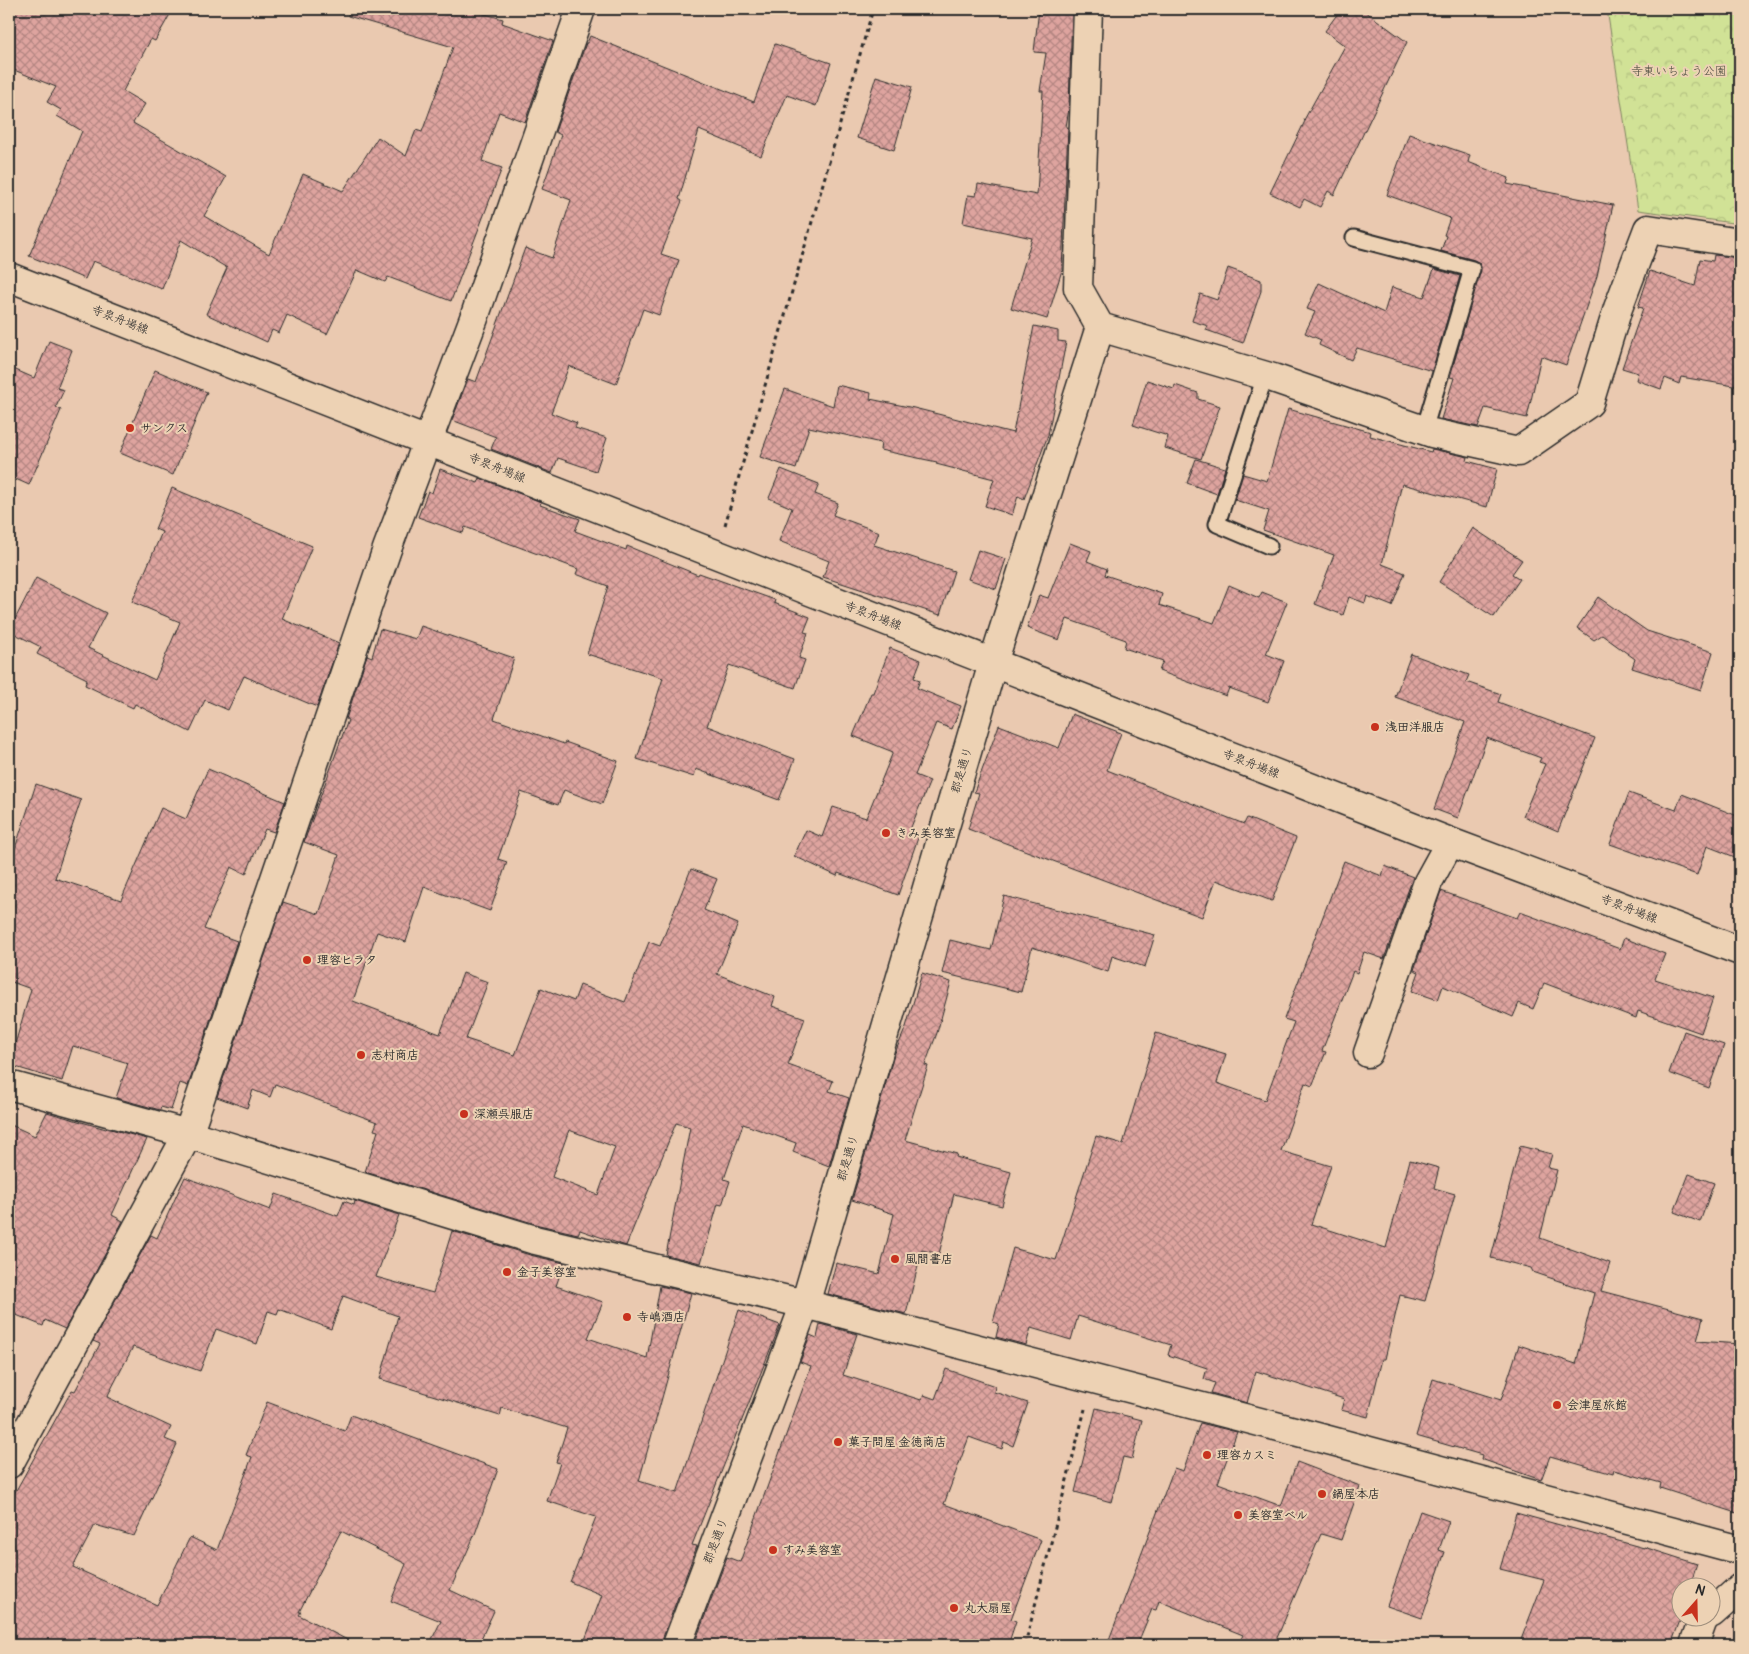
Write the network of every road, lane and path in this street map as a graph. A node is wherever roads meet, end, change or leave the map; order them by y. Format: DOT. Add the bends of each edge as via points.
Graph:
graph roads {
  1 [pos="581,9"];
  2 [pos="873,9"];
  3 [pos="1088,9"];
  4 [pos="1354,238"];
  5 [pos="1740,243"];
  6 [pos="9,277"];
  7 [pos="1100,327"];
  8 [pos="1265,376"];
  9 [pos="1424,430"];
  10 [pos="429,442"];
  11 [pos="1269,546"];
  12 [pos="716,555"];
  13 [pos="993,663"];
  14 [pos="1450,842"];
  15 [pos="1740,951"];
  16 [pos="1368,1053"];
  17 [pos="9,1085"];
  18 [pos="188,1134"];
  19 [pos="805,1304"];
  20 [pos="1092,1379"];
  21 [pos="9,1464"];
  22 [pos="1740,1550"];
  23 [pos="1740,1588"];
  24 [pos="1722,1604"];
  25 [pos="1702,1626"];
  26 [pos="677,1645"];
  27 [pos="1025,1645"];
  28 [pos="1694,1645"];
  1 -- 10 [label="street"];
  2 -- 12 [label="path"];
  3 -- 7 [label="street" via="1078,288"];
  4 -- 9 [label="lane" via="1472,269"];
  5 -- 9 [label="street" via="1648,229 1618,308 1589,402 1518,452"];
  6 -- 10 [label="street, 寺泉舟場線"];
  7 -- 8 [label="street"];
  7 -- 13 [label="street, 郡是通り"];
  8 -- 9 [label="street"];
  8 -- 11 [label="lane" via="1217,524"];
  10 -- 12 [label="street, 寺泉舟場線"];
  10 -- 18 [label="street" via="387,549"];
  12 -- 13 [label="street, 寺泉舟場線"];
  13 -- 14 [label="street, 寺泉舟場線"];
  13 -- 19 [label="street, 郡是通り"];
  14 -- 15 [label="street, 寺泉舟場線"];
  14 -- 16 [label="street" via="1428,882"];
  17 -- 18 [label="street"];
  18 -- 19 [label="street" via="535,1240"];
  18 -- 21 [label="street"];
  19 -- 20 [label="street"];
  19 -- 26 [label="street, 郡是通り"];
  20 -- 22 [label="street"];
  20 -- 27 [label="path"];
  23 -- 24 [label="street"];
  25 -- 28 [label="street"];
}
